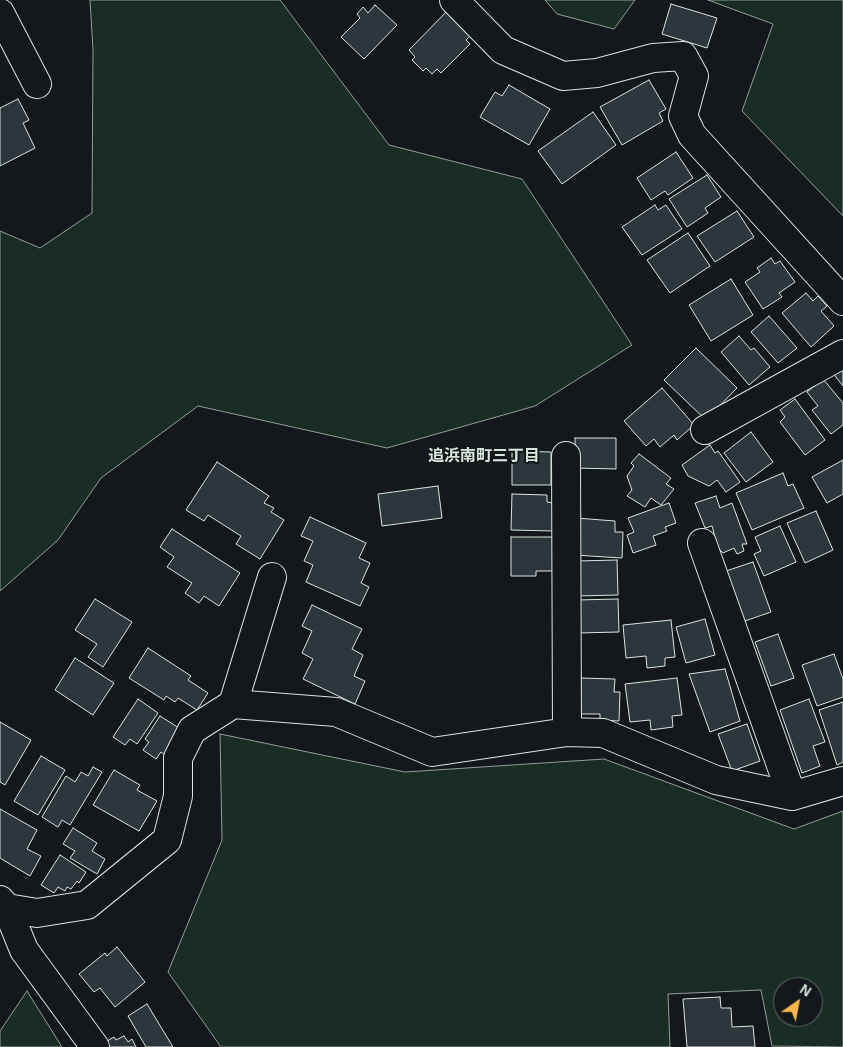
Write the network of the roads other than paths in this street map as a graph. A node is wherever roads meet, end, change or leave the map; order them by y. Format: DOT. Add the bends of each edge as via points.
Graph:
graph roads {
  1 [pos="454,0"];
  2 [pos="0,13"];
  3 [pos="37,84"];
  4 [pos="843,301"];
  5 [pos="843,354"];
  6 [pos="705,430"];
  7 [pos="566,456"];
  8 [pos="702,543"];
  9 [pos="272,576"];
  10 [pos="233,704"];
  11 [pos="567,732"];
  12 [pos="843,781"];
  13 [pos="792,796"];
  14 [pos="3,904"];
  15 [pos="95,1047"];
  1 -- 4 [label="street" via="503,50 563,76 597,73 653,58 683,56 694,76 683,116 692,135"];
  2 -- 3 [label="street"];
  5 -- 6 [label="street"];
  7 -- 11 [label="street"];
  8 -- 13 [label="street"];
  9 -- 10 [label="street"];
  10 -- 11 [label="street" via="336,712 432,752"];
  10 -- 14 [label="street" via="192,730 178,758 178,796 167,840 87,905 37,914"];
  11 -- 13 [label="street" via="602,733 716,780"];
  12 -- 13 [label="street"];
  14 -- 15 [label="street" via="24,950"];
}
